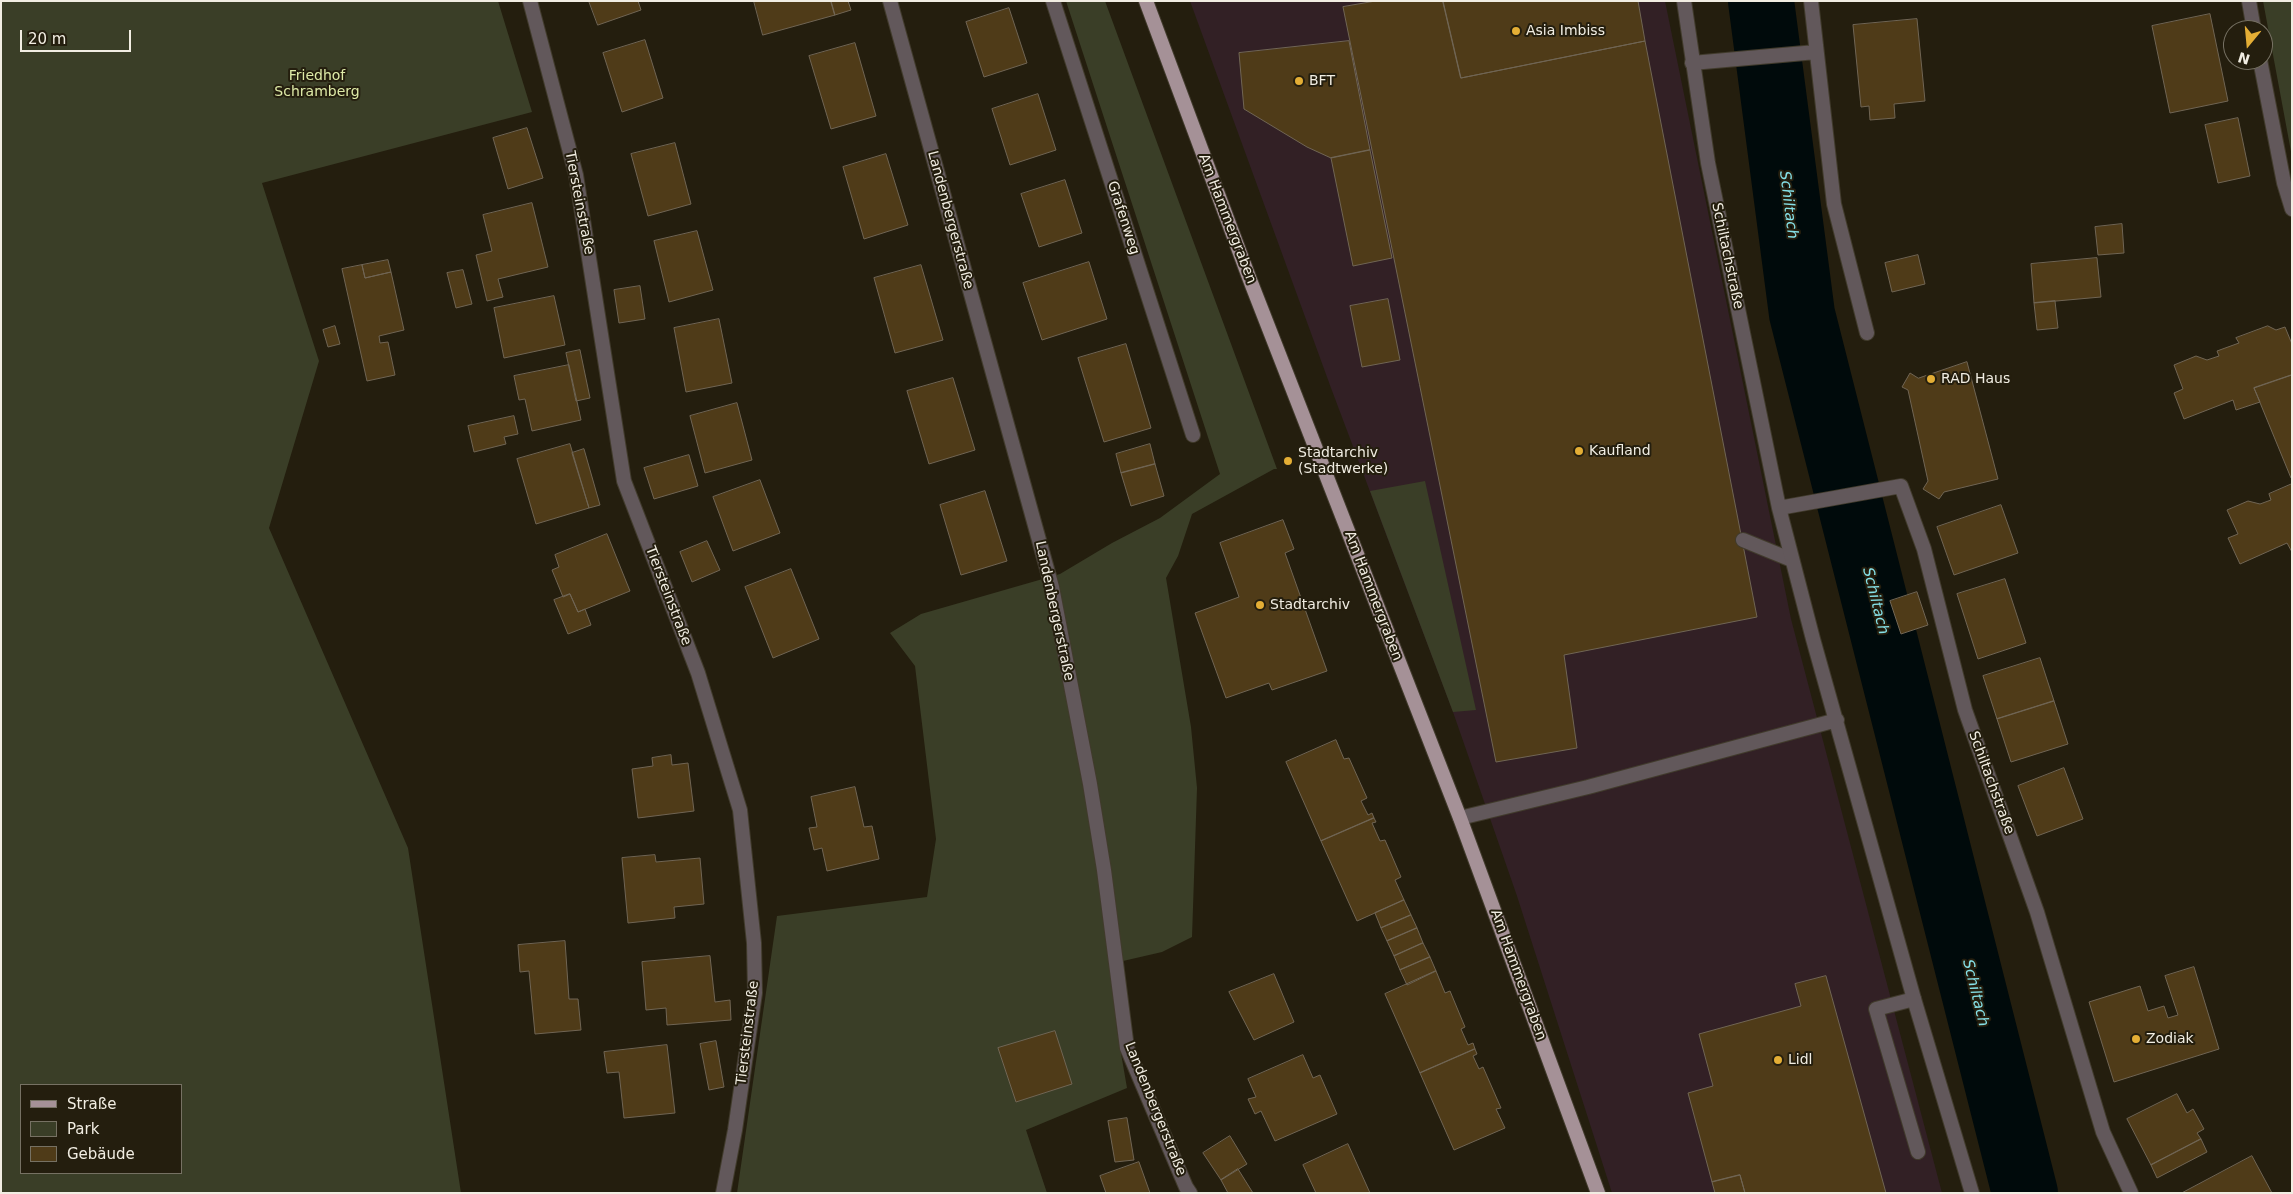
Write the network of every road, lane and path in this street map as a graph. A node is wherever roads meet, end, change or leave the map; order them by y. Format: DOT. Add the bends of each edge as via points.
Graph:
graph roads {
  1 [pos="530,1"];
  2 [pos="890,1"];
  3 [pos="1054,1"];
  4 [pos="1146,1"];
  5 [pos="1684,1"];
  6 [pos="1811,1"];
  7 [pos="2249,1"];
  8 [pos="2252,20"];
  9 [pos="1816,52"];
  10 [pos="1692,63"];
  11 [pos="2262,70"];
  12 [pos="2292,209"];
  13 [pos="1867,333"];
  14 [pos="1193,435"];
  15 [pos="1780,508"];
  16 [pos="1743,540"];
  17 [pos="1792,560"];
  18 [pos="1837,720"];
  19 [pos="1460,818"];
  20 [pos="1914,999"];
  21 [pos="1918,1152"];
  22 [pos="723,1193"];
  23 [pos="1190,1193"];
  24 [pos="1598,1193"];
  25 [pos="1972,1193"];
  26 [pos="2132,1193"];
  1 -- 22 [label="street, Tiersteinstraße" via="576,175 624,481 698,673 740,810 754,943 755,993"];
  2 -- 23 [label="street, Landenbergerstraße" via="1052,587 1103,860 1128,1048"];
  3 -- 14 [label="street, Grafenweg"];
  4 -- 19 [label="main road, Am Hammergraben" via="1250,280"];
  5 -- 10 [label="street, Schiltachstraße"];
  6 -- 9 [label="street"];
  7 -- 8 [label="street"];
  9 -- 10 [label="street"];
  9 -- 13 [label="street" via="1834,204"];
  10 -- 15 [label="street, Schiltachstraße" via="1708,163"];
  11 -- 12 [label="street"];
  15 -- 17 [label="street, Schiltachstraße"];
  15 -- 26 [label="street, Schiltachstraße" via="1902,486 1924,549 1965,710 2037,912 2103,1132"];
  16 -- 17 [label="street"];
  17 -- 18 [label="street, Schiltachstraße"];
  18 -- 19 [label="street"];
  18 -- 20 [label="street, Schiltachstraße"];
  19 -- 24 [label="main road, Am Hammergraben"];
  20 -- 21 [label="street" via="1876,1009"];
  20 -- 25 [label="street, Schiltachstraße"];
}
